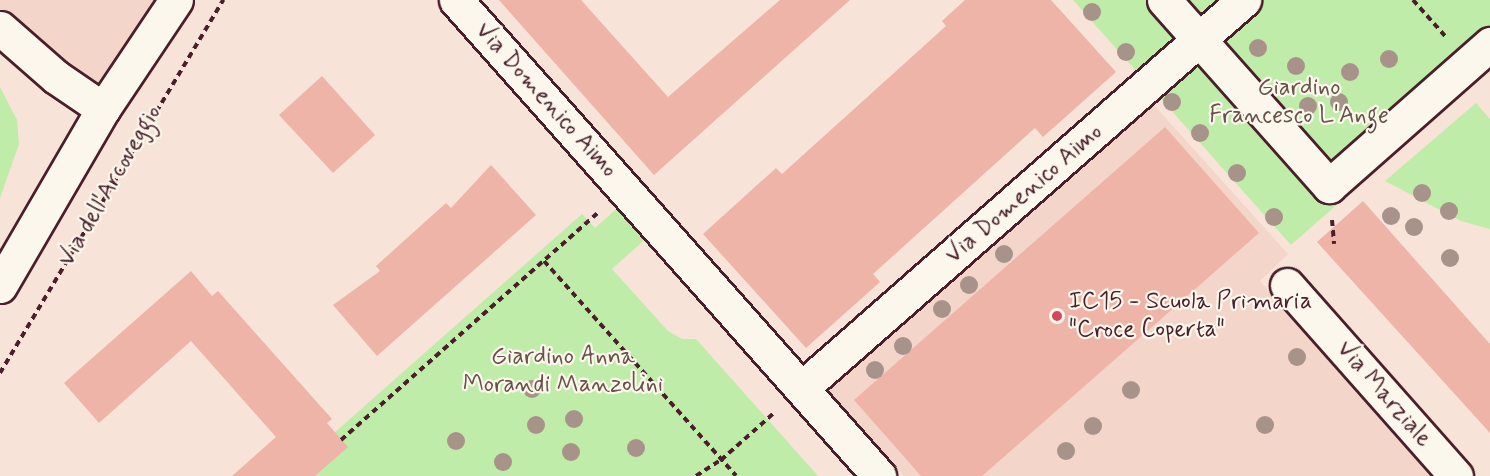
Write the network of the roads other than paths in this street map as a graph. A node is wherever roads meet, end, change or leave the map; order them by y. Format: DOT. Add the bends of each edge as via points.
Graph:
graph roads {
  1 [pos="176,0"];
  2 [pos="456,0"];
  3 [pos="1164,0"];
  4 [pos="1244,0"];
  5 [pos="0,28"];
  6 [pos="1199,40"];
  7 [pos="1490,44"];
  8 [pos="103,109"];
  9 [pos="1287,285"];
  10 [pos="0,286"];
  11 [pos="803,387"];
  12 [pos="879,476"];
  13 [pos="1456,476"];
  1 -- 8 [label="street, Via dell'Arcoveggio"];
  2 -- 11 [label="street, Via Domenico Aimo"];
  3 -- 6 [label="street"];
  4 -- 6 [label="street, Via Domenico Aimo"];
  5 -- 8 [label="street" via="56,76"];
  6 -- 7 [label="street" via="1329,186"];
  6 -- 11 [label="street, Via Domenico Aimo"];
  8 -- 10 [label="street, Via dell'Arcoveggio"];
  9 -- 13 [label="street, Via Marziale"];
  11 -- 12 [label="street, Via Domenico Aimo"];
}
